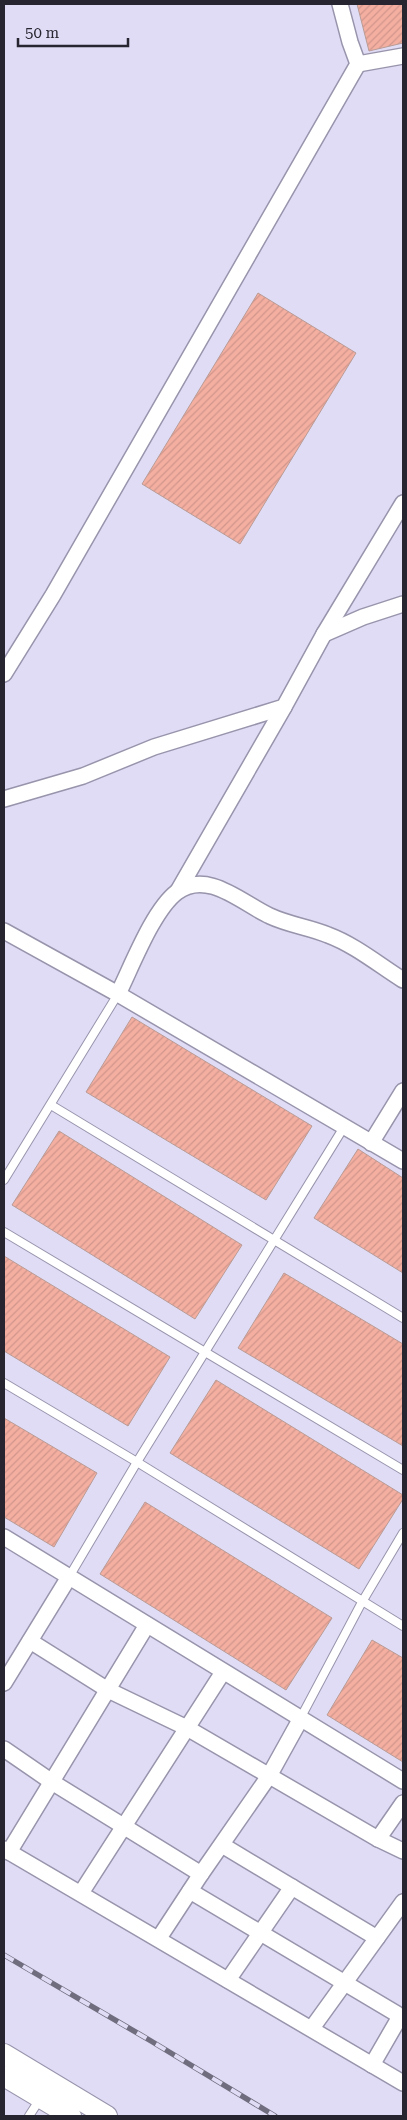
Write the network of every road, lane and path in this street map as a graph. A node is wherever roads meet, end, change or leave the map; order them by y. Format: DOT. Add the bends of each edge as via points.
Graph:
graph roads {
  1 [pos="340,4"];
  2 [pos="403,56"];
  3 [pos="358,64"];
  4 [pos="403,503"];
  5 [pos="403,604"];
  6 [pos="324,634"];
  7 [pos="4,674"];
  8 [pos="284,707"];
  9 [pos="4,799"];
  10 [pos="178,891"];
  11 [pos="4,931"];
  12 [pos="403,980"];
  13 [pos="118,994"];
  14 [pos="403,1091"];
  15 [pos="51,1105"];
  16 [pos="344,1127"];
  17 [pos="371,1142"];
  18 [pos="403,1161"];
  19 [pos="4,1180"];
  20 [pos="4,1232"];
  21 [pos="274,1240"];
  22 [pos="403,1318"];
  23 [pos="205,1352"];
  24 [pos="4,1383"];
  25 [pos="137,1462"];
  26 [pos="403,1470"];
  27 [pos="403,1533"];
  28 [pos="4,1538"];
  29 [pos="69,1577"];
  30 [pos="362,1602"];
  31 [pos="148,1625"];
  32 [pos="403,1626"];
  33 [pos="30,1641"];
  34 [pos="223,1672"];
  35 [pos="4,1683"];
  36 [pos="108,1690"];
  37 [pos="300,1720"];
  38 [pos="187,1728"];
  39 [pos="4,1749"];
  40 [pos="269,1776"];
  41 [pos="52,1782"];
  42 [pos="403,1782"];
  43 [pos="403,1803"];
  44 [pos="124,1826"];
  45 [pos="378,1839"];
  46 [pos="222,1845"];
  47 [pos="6,1850"];
  48 [pos="403,1851"];
  49 [pos="200,1874"];
  50 [pos="292,1887"];
  51 [pos="190,1890"];
  52 [pos="81,1893"];
  53 [pos="403,1902"];
  54 [pos="260,1933"];
  55 [pos="159,1938"];
  56 [pos="377,1938"];
  57 [pos="228,1980"];
  58 [pos="345,1982"];
  59 [pos="312,2028"];
  60 [pos="4,2054"];
  61 [pos="372,2064"];
  62 [pos="4,2076"];
  63 [pos="403,2083"];
  64 [pos="41,2099"];
  65 [pos="29,2116"];
  66 [pos="70,2116"];
  67 [pos="107,2116"];
  1 -- 3 [label="street"];
  2 -- 3 [label="street"];
  3 -- 7 [label="street" via="53,595"];
  4 -- 6 [label="street"];
  5 -- 6 [label="street"];
  6 -- 8 [label="street"];
  8 -- 9 [label="street" via="154,747 88,774"];
  8 -- 10 [label="street"];
  10 -- 12 [label="street" via="192,885 207,884 220,888 270,916 330,935"];
  10 -- 13 [label="street" via="156,917"];
  11 -- 13 [label="street"];
  13 -- 15 [label="lane"];
  13 -- 16 [label="street"];
  14 -- 17 [label="street"];
  15 -- 19 [label="lane"];
  15 -- 21 [label="lane"];
  16 -- 17 [label="street"];
  16 -- 21 [label="lane"];
  17 -- 18 [label="street"];
  20 -- 23 [label="lane"];
  21 -- 22 [label="lane"];
  21 -- 23 [label="lane"];
  23 -- 25 [label="lane"];
  23 -- 26 [label="lane"];
  24 -- 25 [label="lane"];
  25 -- 29 [label="lane"];
  25 -- 30 [label="lane"];
  27 -- 30 [label="lane"];
  28 -- 29 [label="street"];
  29 -- 31 [label="street"];
  29 -- 33 [label="street"];
  30 -- 32 [label="lane"];
  30 -- 37 [label="lane"];
  31 -- 34 [label="street"];
  31 -- 36 [label="street"];
  33 -- 35 [label="street"];
  33 -- 36 [label="street"];
  34 -- 37 [label="street"];
  34 -- 38 [label="street"];
  36 -- 38 [label="street"];
  36 -- 41 [label="street"];
  37 -- 40 [label="street"];
  37 -- 42 [label="street"];
  38 -- 40 [label="street"];
  38 -- 44 [label="street"];
  39 -- 41 [label="street"];
  40 -- 45 [label="street"];
  40 -- 46 [label="street"];
  41 -- 44 [label="street"];
  41 -- 47 [label="street"];
  43 -- 45 [label="street"];
  44 -- 49 [label="street"];
  44 -- 52 [label="street"];
  45 -- 48 [label="street"];
  46 -- 49 [label="street"];
  46 -- 50 [label="street"];
  47 -- 52 [label="street"];
  49 -- 51 [label="street"];
  50 -- 54 [label="street"];
  50 -- 56 [label="street"];
  51 -- 54 [label="street"];
  51 -- 55 [label="street"];
  52 -- 55 [label="street"];
  53 -- 56 [label="street"];
  54 -- 57 [label="street"];
  54 -- 58 [label="street"];
  55 -- 57 [label="street"];
  56 -- 58 [label="street"];
  57 -- 59 [label="street"];
  58 -- 59 [label="street"];
  58 -- 61 [label="street" via="396,2014 398,2020"];
  59 -- 61 [label="street"];
  60 -- 67 [label="main road"];
  61 -- 63 [label="street"];
  62 -- 64 [label="main road"];
  64 -- 65 [label="lane"];
  64 -- 66 [label="main road"];
}
